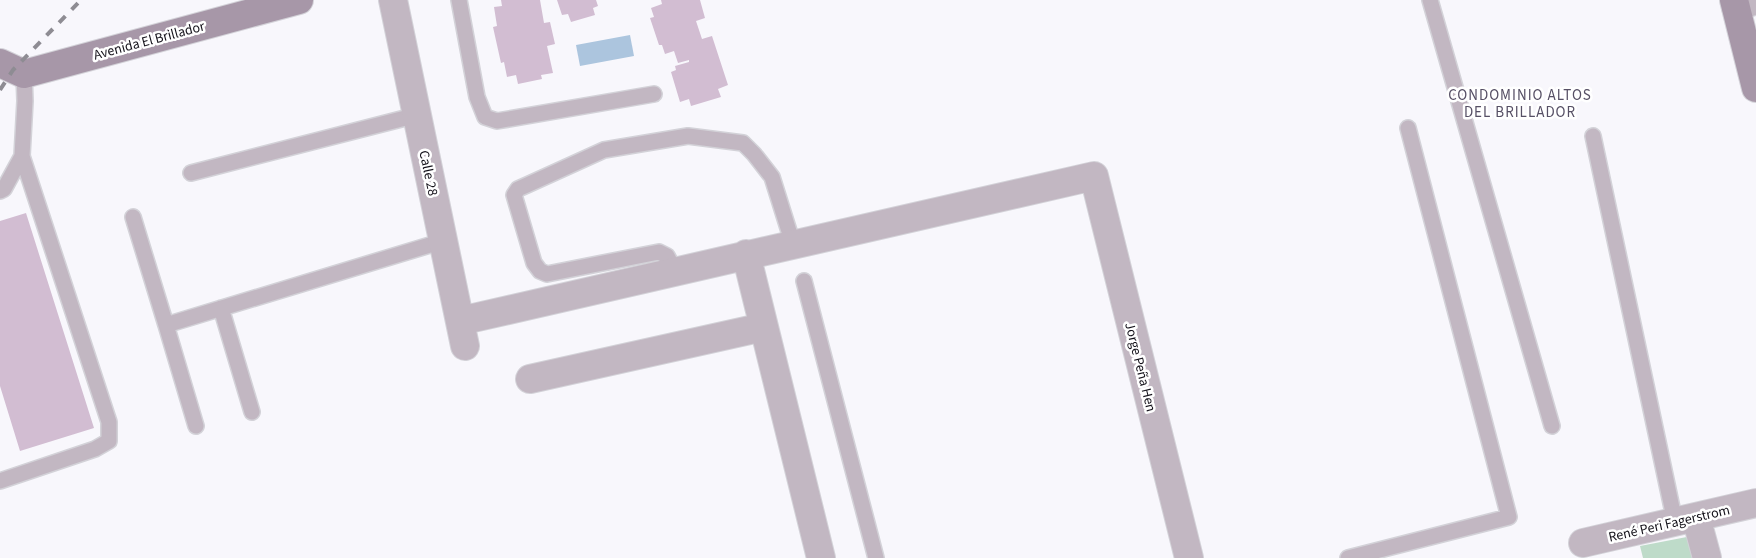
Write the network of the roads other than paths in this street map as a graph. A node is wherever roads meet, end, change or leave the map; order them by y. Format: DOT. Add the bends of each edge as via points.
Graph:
graph roads {
  1 [pos="299,0"];
  2 [pos="393,0"];
  3 [pos="459,0"];
  4 [pos="1430,0"];
  5 [pos="1742,2"];
  6 [pos="0,63"];
  7 [pos="24,74"];
  8 [pos="1756,88"];
  9 [pos="654,94"];
  10 [pos="417,115"];
  11 [pos="1408,128"];
  12 [pos="1593,136"];
  13 [pos="22,156"];
  14 [pos="191,173"];
  15 [pos="0,191"];
  16 [pos="133,217"];
  17 [pos="443,241"];
  18 [pos="793,244"];
  19 [pos="746,254"];
  20 [pos="675,271"];
  21 [pos="804,281"];
  22 [pos="221,308"];
  23 [pos="166,325"];
  24 [pos="764,327"];
  25 [pos="530,379"];
  26 [pos="252,412"];
  27 [pos="196,426"];
  28 [pos="1552,426"];
  29 [pos="1,479"];
  30 [pos="1756,503"];
  31 [pos="1686,519"];
  32 [pos="1583,543"];
  33 [pos="821,558"];
  34 [pos="876,558"];
  35 [pos="1189,558"];
  36 [pos="1348,558"];
  37 [pos="1707,558"];
  1 -- 7 [label="street, Avenida El Brillador"];
  2 -- 10 [label="street, Calle 28"];
  3 -- 9 [label="lane" via="485,117 497,121"];
  4 -- 28 [label="lane"];
  5 -- 8 [label="street"];
  6 -- 7 [label="street"];
  7 -- 13 [label="lane"];
  10 -- 14 [label="lane"];
  10 -- 17 [label="street, Calle 28"];
  11 -- 36 [label="lane" via="1509,517"];
  12 -- 31 [label="lane"];
  13 -- 15 [label="lane"];
  13 -- 29 [label="lane" via="109,422 109,441 95,449"];
  16 -- 23 [label="lane"];
  17 -- 20 [label="street, Calle 28" via="463,333"];
  17 -- 22 [label="lane"];
  18 -- 19 [label="street"];
  18 -- 20 [label="lane" via="772,177 743,143 688,136 604,150 518,189 514,194 534,263 540,271 547,274 659,252 666,256"];
  18 -- 35 [label="street, Jorge Peña Hen" via="1094,176"];
  19 -- 20 [label="street"];
  19 -- 24 [label="street"];
  21 -- 34 [label="lane"];
  22 -- 23 [label="lane"];
  22 -- 26 [label="lane"];
  23 -- 27 [label="lane"];
  24 -- 25 [label="street"];
  24 -- 33 [label="street"];
  30 -- 31 [label="street, René Peri Fagerstrom"];
  31 -- 32 [label="street, René Peri Fagerstrom"];
  31 -- 37 [label="street"];
}
